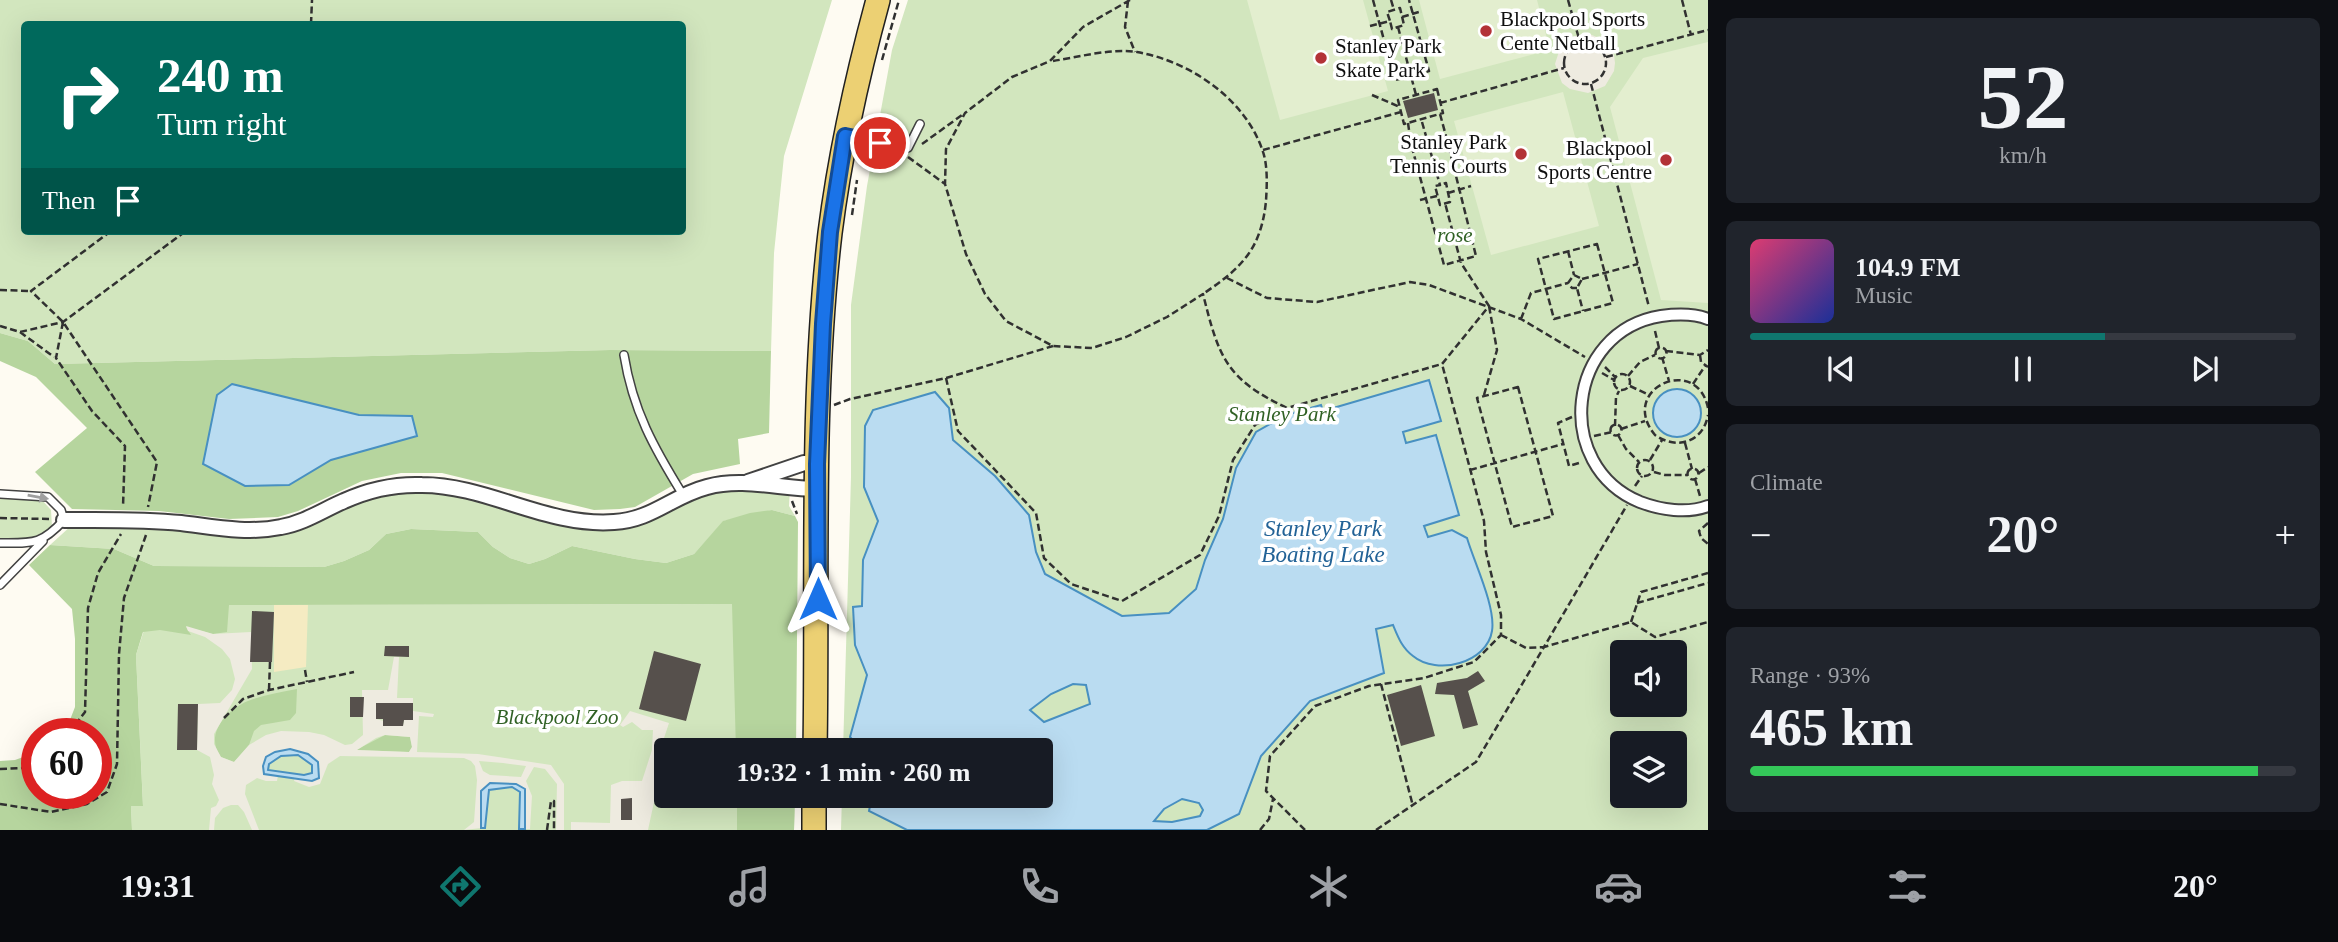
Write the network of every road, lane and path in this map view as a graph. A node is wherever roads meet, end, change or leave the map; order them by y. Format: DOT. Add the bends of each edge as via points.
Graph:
graph roads {
  1 [pos="312,0"];
  2 [pos="878,0"];
  3 [pos="899,0"];
  4 [pos="1373,0"];
  5 [pos="1391,0"];
  6 [pos="1409,0"];
  7 [pos="1568,0"];
  8 [pos="1682,0"];
  9 [pos="1129,1"];
  10 [pos="1394,10"];
  11 [pos="1422,11"];
  12 [pos="1413,14"];
  13 [pos="1402,17"];
  14 [pos="311,21"];
  15 [pos="1390,21"];
  16 [pos="1380,23"];
  17 [pos="1370,26"];
  18 [pos="1398,27"];
  19 [pos="1708,30"];
  20 [pos="1691,34"];
  21 [pos="1580,42"];
  22 [pos="1135,52"];
  23 [pos="1606,57"];
  24 [pos="1050,61"];
  25 [pos="1564,68"];
  26 [pos="879,71"];
  27 [pos="1411,75"];
  28 [pos="1591,84"];
  29 [pos="1371,95"];
  30 [pos="1416,95"];
  31 [pos="1440,103"];
  32 [pos="1400,109"];
  33 [pos="965,113"];
  34 [pos="1440,114"];
  35 [pos="1422,121"];
  36 [pos="1407,122"];
  37 [pos="920,124"];
  38 [pos="845,136"];
  39 [pos="1446,136"];
  40 [pos="1428,141"];
  41 [pos="1411,144"];
  42 [pos="916,148"];
  43 [pos="1263,150"];
  44 [pos="906,156"];
  45 [pos="858,177"];
  46 [pos="945,184"];
  47 [pos="1440,185"];
  48 [pos="1471,186"];
  49 [pos="1459,190"];
  50 [pos="1448,193"];
  51 [pos="1437,196"];
  52 [pos="1426,199"];
  53 [pos="1420,200"];
  54 [pos="1445,203"];
  55 [pos="852,215"];
  56 [pos="181,235"];
  57 [pos="1568,251"];
  58 [pos="1460,260"];
  59 [pos="1638,264"];
  60 [pos="1605,273"];
  61 [pos="1574,275"];
  62 [pos="1226,278"];
  63 [pos="1582,279"];
  64 [pos="1568,283"];
  65 [pos="1546,288"];
  66 [pos="1577,288"];
  67 [pos="0,290"];
  68 [pos="31,291"];
  69 [pos="1203,294"];
  70 [pos="1489,306"];
  71 [pos="1583,311"];
  72 [pos="1652,317"];
  73 [pos="1521,319"];
  74 [pos="1708,319"];
  75 [pos="0,326"];
  76 [pos="1655,331"];
  77 [pos="20,332"];
  78 [pos="1053,346"];
  79 [pos="1660,348"];
  80 [pos="1708,350"];
  81 [pos="1665,351"];
  82 [pos="1656,354"];
  83 [pos="624,355"];
  84 [pos="1700,355"];
  85 [pos="1662,357"];
  86 [pos="56,358"];
  87 [pos="1594,362"];
  88 [pos="1442,364"];
  89 [pos="1706,366"];
  90 [pos="1606,367"];
  91 [pos="1628,376"];
  92 [pos="1615,377"];
  93 [pos="946,378"];
  94 [pos="1669,381"];
  95 [pos="1693,384"];
  96 [pos="1630,386"];
  97 [pos="1620,390"];
  98 [pos="1649,395"];
  99 [pos="1483,396"];
  100 [pos="839,404"];
  101 [pos="1708,406"];
  102 [pos="1287,408"];
  103 [pos="1580,414"];
  104 [pos="1708,415"];
  105 [pos="1646,421"];
  106 [pos="1615,426"];
  107 [pos="1621,429"];
  108 [pos="1706,429"];
  109 [pos="1612,432"];
  110 [pos="1596,435"];
  111 [pos="1618,435"];
  112 [pos="1662,440"];
  113 [pos="1685,443"];
  114 [pos="1563,444"];
  115 [pos="1536,452"];
  116 [pos="1650,460"];
  117 [pos="1639,462"];
  118 [pos="817,464"];
  119 [pos="1495,464"];
  120 [pos="1569,466"];
  121 [pos="1708,467"];
  122 [pos="1692,469"];
  123 [pos="1470,470"];
  124 [pos="1653,472"];
  125 [pos="1698,473"];
  126 [pos="1642,475"];
  127 [pos="1688,475"];
  128 [pos="1695,479"];
  129 [pos="747,482"];
  130 [pos="817,489"];
  131 [pos="1633,492"];
  132 [pos="0,494"];
  133 [pos="683,495"];
  134 [pos="1699,495"];
  135 [pos="1708,506"];
  136 [pos="0,518"];
  137 [pos="64,520"];
  138 [pos="1707,522"];
  139 [pos="44,540"];
  140 [pos="0,543"];
  141 [pos="1708,544"];
  142 [pos="1708,573"];
  143 [pos="1708,583"];
  144 [pos="0,585"];
  145 [pos="1637,603"];
  146 [pos="1631,622"];
  147 [pos="1708,622"];
  148 [pos="1501,635"];
  149 [pos="1544,647"];
  150 [pos="270,662"];
  151 [pos="305,670"];
  152 [pos="354,672"];
  153 [pos="307,682"];
  154 [pos="1381,684"];
  155 [pos="269,690"];
  156 [pos="224,718"];
  157 [pos="815,738"];
  158 [pos="21,768"];
  159 [pos="0,769"];
  160 [pos="1273,799"];
  161 [pos="1413,806"];
  162 [pos="814,808"];
  163 [pos="547,830"];
  164 [pos="554,830"];
  165 [pos="814,830"];
  166 [pos="1260,830"];
  167 [pos="1305,830"];
  168 [pos="1376,830"];
  1 -- 14 [label="path"];
  2 -- 38 [label="main road"];
  3 -- 26 [label="path"];
  4 -- 16 [label="path"];
  5 -- 10 [label="path"];
  6 -- 12 [label="path"];
  7 -- 21 [label="path"];
  8 -- 20 [label="path"];
  9 -- 22 [label="path" via="1125,27"];
  9 -- 24 [label="path" via="1083,27"];
  10 -- 13 [label="path" via="1400,8"];
  10 -- 15 [label="path" via="1387,12"];
  11 -- 12 [label="path"];
  12 -- 13 [label="path"];
  12 -- 27 [label="path" via="1429,71"];
  13 -- 18 [label="path" via="1404,25"];
  15 -- 16 [label="path"];
  15 -- 18 [label="path" via="1392,29"];
  16 -- 17 [label="path"];
  16 -- 27 [label="path" via="1395,80"];
  18 -- 27 [label="path"];
  19 -- 20 [label="path"];
  20 -- 23 [label="path"];
  21 -- 23 [label="path" via="1598,46"];
  21 -- 25 [label="path" via="1567,52"];
  22 -- 24 [label="path"];
  22 -- 43 [label="path" via="1182,65 1213,85 1244,116"];
  23 -- 28 [label="path" via="1602,76"];
  24 -- 33 [label="path" via="1012,77"];
  25 -- 28 [label="path" via="1574,82"];
  25 -- 31 [label="path"];
  27 -- 30 [label="path"];
  28 -- 59 [label="path"];
  29 -- 32 [label="path"];
  30 -- 31 [label="path" via="1437,89"];
  30 -- 32 [label="path" via="1398,100"];
  31 -- 34 [label="path"];
  32 -- 36 [label="path" via="1404,124"];
  32 -- 43 [label="path"];
  33 -- 42 [label="path"];
  33 -- 46 [label="path" via="946,149"];
  34 -- 35 [label="path"];
  34 -- 39 [label="path"];
  35 -- 36 [label="path"];
  35 -- 40 [label="path"];
  36 -- 41 [label="path"];
  37 -- 38 [label="lane" via="908,148"];
  38 -- 118 [label="main road" via="828,251"];
  39 -- 40 [label="path"];
  39 -- 49 [label="path"];
  40 -- 41 [label="path"];
  40 -- 47 [label="path"];
  41 -- 52 [label="path"];
  43 -- 62 [label="path" via="1267,186 1263,224 1248,255"];
  44 -- 46 [label="path"];
  45 -- 55 [label="path"];
  46 -- 78 [label="path" via="966,254 985,294 1006,321"];
  47 -- 50 [label="path" via="1446,184"];
  47 -- 51 [label="path" via="1435,186"];
  48 -- 49 [label="path"];
  49 -- 50 [label="path"];
  49 -- 58 [label="path" via="1476,256"];
  50 -- 54 [label="path" via="1450,202"];
  51 -- 52 [label="path"];
  51 -- 54 [label="path" via="1440,205"];
  52 -- 53 [label="path"];
  52 -- 58 [label="path" via="1444,265"];
  54 -- 58 [label="path"];
  56 -- 77 [label="path" via="63,322"];
  57 -- 60 [label="path" via="1597,244"];
  57 -- 61 [label="path"];
  57 -- 65 [label="path" via="1538,259"];
  58 -- 70 [label="path"];
  59 -- 60 [label="path"];
  59 -- 72 [label="path"];
  60 -- 63 [label="path"];
  60 -- 71 [label="path" via="1612,303"];
  61 -- 63 [label="path"];
  61 -- 64 [label="path"];
  62 -- 69 [label="path"];
  62 -- 70 [label="path" via="1267,298 1317,302 1410,282"];
  63 -- 66 [label="path"];
  64 -- 65 [label="path"];
  64 -- 66 [label="path"];
  65 -- 71 [label="path" via="1554,319"];
  65 -- 73 [label="path" via="1531,293"];
  66 -- 71 [label="path"];
  67 -- 68 [label="path"];
  69 -- 78 [label="path" via="1126,337 1092,348"];
  69 -- 102 [label="path" via="1224,361 1243,383"];
  70 -- 73 [label="path"];
  70 -- 88 [label="path"];
  70 -- 99 [label="path" via="1497,350"];
  72 -- 74 [label="street" via="1677,313"];
  72 -- 87 [label="street" via="1629,327"];
  73 -- 87 [label="path"];
  75 -- 77 [label="path"];
  76 -- 79 [label="path"];
  77 -- 86 [label="path"];
  78 -- 93 [label="path"];
  79 -- 81 [label="path" via="1664,346"];
  79 -- 82 [label="path" via="1655,349"];
  80 -- 84 [label="path"];
  81 -- 84 [label="path"];
  81 -- 85 [label="path" via="1667,356"];
  82 -- 85 [label="path" via="1657,359"];
  82 -- 91 [label="path" via="1640,362"];
  83 -- 133 [label="lane" via="642,426"];
  84 -- 89 [label="path"];
  85 -- 94 [label="path"];
  87 -- 103 [label="street"];
  88 -- 102 [label="path"];
  88 -- 123 [label="path"];
  89 -- 95 [label="path"];
  90 -- 92 [label="path"];
  91 -- 92 [label="path"];
  91 -- 96 [label="path"];
  92 -- 97 [label="path"];
  93 -- 100 [label="path"];
  93 -- 102 [label="path" via="958,431 1036,513 1044,558 1071,584 1122,601 1200,555 1219,516 1233,460 1255,425"];
  94 -- 95 [label="path"];
  94 -- 98 [label="path"];
  95 -- 101 [label="path"];
  96 -- 97 [label="path"];
  96 -- 98 [label="path"];
  97 -- 106 [label="path"];
  98 -- 105 [label="path"];
  99 -- 115 [label="path" via="1518,387"];
  99 -- 119 [label="path" via="1477,398"];
  103 -- 114 [label="path" via="1558,423"];
  103 -- 131 [label="street" via="1592,460 1609,481"];
  104 -- 108 [label="path"];
  105 -- 107 [label="path"];
  105 -- 112 [label="path"];
  106 -- 107 [label="path" via="1620,424"];
  106 -- 109 [label="path" via="1610,427"];
  107 -- 111 [label="path"];
  108 -- 113 [label="path"];
  109 -- 110 [label="path"];
  109 -- 111 [label="path"];
  111 -- 117 [label="path"];
  112 -- 113 [label="path"];
  112 -- 116 [label="path"];
  113 -- 122 [label="path"];
  114 -- 115 [label="path"];
  114 -- 120 [label="path"];
  115 -- 119 [label="path"];
  115 -- 119 [label="path" via="1553,516 1512,527"];
  116 -- 117 [label="path"];
  116 -- 124 [label="path"];
  117 -- 126 [label="path" via="1637,470"];
  118 -- 129 [label="street" via="804,463"];
  118 -- 130 [label="main road"];
  119 -- 123 [label="path"];
  121 -- 125 [label="path"];
  122 -- 125 [label="path" via="1697,468"];
  122 -- 127 [label="path"];
  123 -- 148 [label="path" via="1484,520"];
  124 -- 126 [label="path"];
  124 -- 127 [label="path"];
  125 -- 128 [label="path"];
  126 -- 131 [label="path"];
  127 -- 128 [label="path"];
  128 -- 134 [label="path"];
  129 -- 130 [label="street"];
  129 -- 133 [label="street" via="709,486"];
  130 -- 157 [label="main road"];
  131 -- 135 [label="street" via="1653,507"];
  131 -- 149 [label="path"];
  132 -- 137 [label="lane, one-way" via="48,497"];
  133 -- 137 [label="street" via="657,512 611,523 553,515 447,486 420,485 368,492 305,520 261,530"];
  136 -- 137 [label="path"];
  137 -- 139 [label="lane"];
  138 -- 141 [label="path" via="1699,535"];
  139 -- 140 [label="lane"];
  139 -- 144 [label="lane"];
  142 -- 145 [label="path" via="1641,592"];
  143 -- 145 [label="path"];
  145 -- 146 [label="path"];
  146 -- 147 [label="path" via="1655,637"];
  146 -- 149 [label="path"];
  148 -- 149 [label="path" via="1526,648"];
  148 -- 154 [label="path" via="1474,662 1424,678"];
  149 -- 161 [label="path" via="1476,762"];
  150 -- 155 [label="path"];
  151 -- 153 [label="path"];
  152 -- 153 [label="path"];
  153 -- 155 [label="path"];
  154 -- 160 [label="path" via="1315,706 1270,756 1266,790"];
  154 -- 161 [label="path"];
  155 -- 156 [label="path" via="243,699"];
  158 -- 159 [label="path"];
  160 -- 166 [label="path" via="1269,819"];
  160 -- 167 [label="path"];
  161 -- 168 [label="path"];
  162 -- 165 [label="main road"];
  163 -- 164 [label="path" via="551,800"];
}
